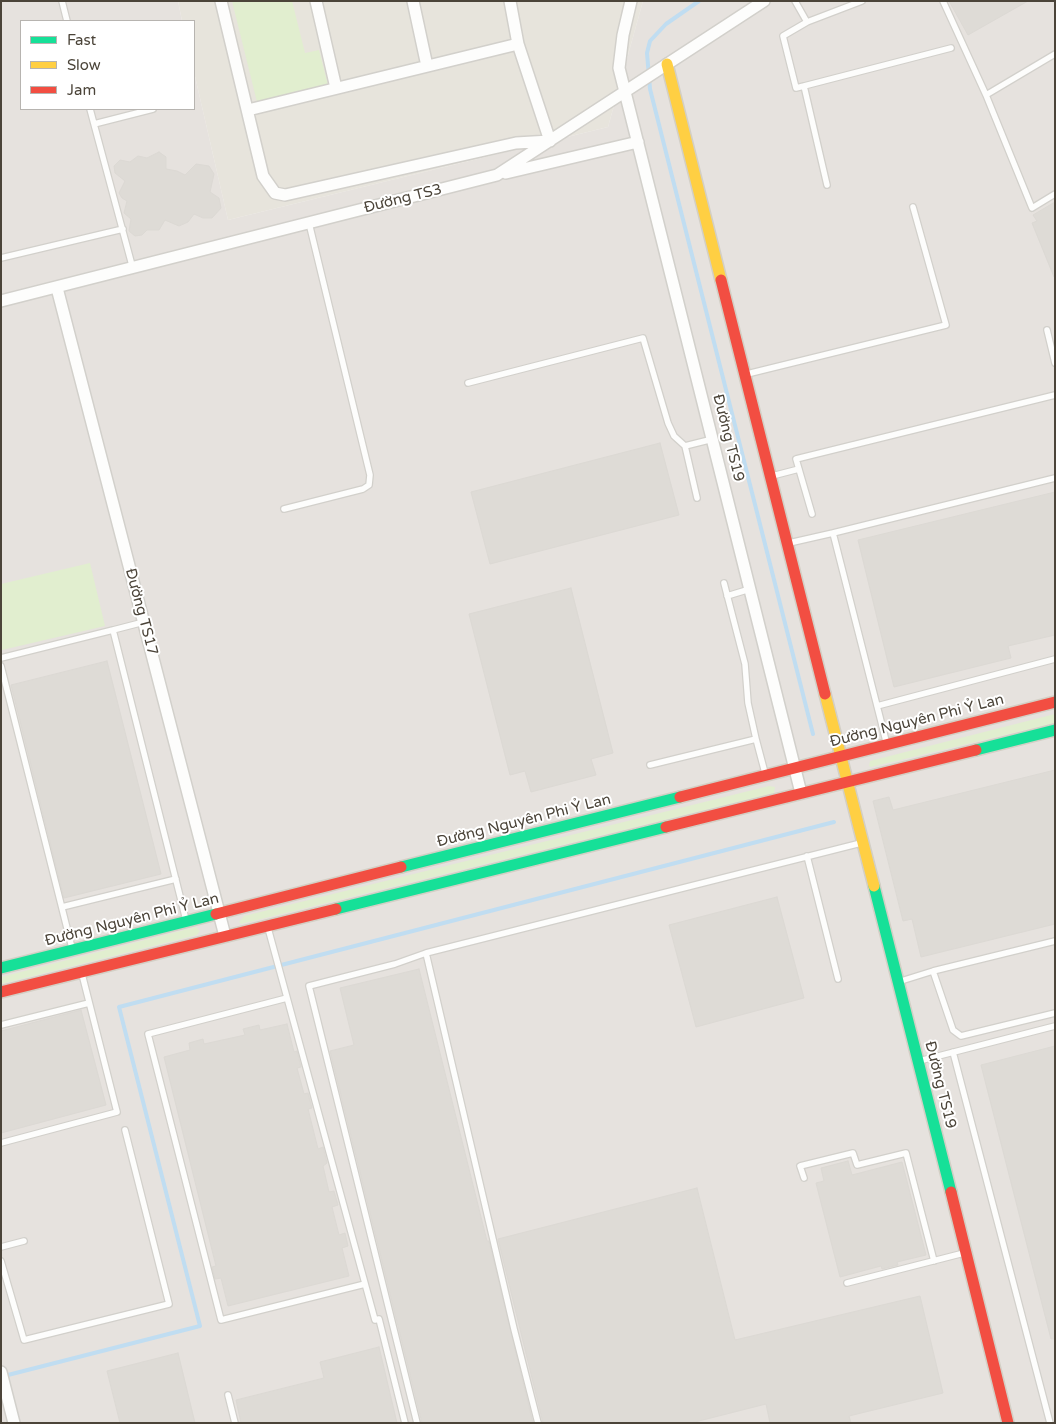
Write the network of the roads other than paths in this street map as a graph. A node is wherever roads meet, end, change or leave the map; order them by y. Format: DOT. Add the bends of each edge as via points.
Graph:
graph roads {
  1 [pos="62,1"];
  2 [pos="221,1"];
  3 [pos="316,1"];
  4 [pos="413,1"];
  5 [pos="510,1"];
  6 [pos="631,1"];
  7 [pos="764,1"];
  8 [pos="795,1"];
  9 [pos="862,1"];
  10 [pos="943,1"];
  11 [pos="67,20"];
  12 [pos="807,22"];
  13 [pos="518,44"];
  14 [pos="951,48"];
  15 [pos="1055,54"];
  16 [pos="667,64"];
  17 [pos="427,66"];
  18 [pos="804,86"];
  19 [pos="336,88"];
  20 [pos="626,91"];
  21 [pos="986,95"];
  22 [pos="90,110"];
  23 [pos="149,110"];
  24 [pos="248,110"];
  25 [pos="94,124"];
  26 [pos="550,141"];
  27 [pos="638,142"];
  28 [pos="497,175"];
  29 [pos="827,185"];
  30 [pos="1055,194"];
  31 [pos="913,207"];
  32 [pos="310,222"];
  33 [pos="123,230"];
  34 [pos="1,258"];
  35 [pos="133,269"];
  36 [pos="57,288"];
  37 [pos="1,301"];
  38 [pos="1047,330"];
  39 [pos="1055,362"];
  40 [pos="745,375"];
  41 [pos="468,383"];
  42 [pos="1055,395"];
  43 [pos="713,439"];
  44 [pos="685,446"];
  45 [pos="799,469"];
  46 [pos="771,476"];
  47 [pos="1055,478"];
  48 [pos="697,498"];
  49 [pos="284,509"];
  50 [pos="812,514"];
  51 [pos="833,533"];
  52 [pos="787,543"];
  53 [pos="724,583"];
  54 [pos="750,589"];
  55 [pos="727,596"];
  56 [pos="144,622"];
  57 [pos="113,630"];
  58 [pos="1,658"];
  59 [pos="1055,659"];
  60 [pos="1,666"];
  61 [pos="1055,702"];
  62 [pos="877,706"];
  63 [pos="1055,730"];
  64 [pos="756,739"];
  65 [pos="887,744"];
  66 [pos="840,756"];
  67 [pos="650,765"];
  68 [pos="795,768"];
  69 [pos="766,775"];
  70 [pos="847,782"];
  71 [pos="801,793"];
  72 [pos="863,842"];
  73 [pos="807,856"];
  74 [pos="176,879"];
  75 [pos="62,907"];
  76 [pos="220,914"];
  77 [pos="187,922"];
  78 [pos="267,925"];
  79 [pos="225,936"];
  80 [pos="1055,940"];
  81 [pos="73,950"];
  82 [pos="426,953"];
  83 [pos="1,968"];
  84 [pos="933,970"];
  85 [pos="81,972"];
  86 [pos="838,979"];
  87 [pos="899,982"];
  88 [pos="1,992"];
  89 [pos="287,998"];
  90 [pos="89,1003"];
  91 [pos="1055,1013"];
  92 [pos="1,1025"];
  93 [pos="1055,1026"];
  94 [pos="953,1052"];
  95 [pos="919,1061"];
  96 [pos="125,1130"];
  97 [pos="1,1143"];
  98 [pos="804,1178"];
  99 [pos="24,1241"];
  100 [pos="1,1247"];
  101 [pos="966,1253"];
  102 [pos="1,1261"];
  103 [pos="934,1261"];
  104 [pos="846,1283"];
  105 [pos="365,1284"];
  106 [pos="1,1372"];
  107 [pos="228,1395"];
  108 [pos="14,1423"];
  109 [pos="235,1423"];
  110 [pos="405,1423"];
  111 [pos="417,1423"];
  112 [pos="538,1423"];
  113 [pos="1008,1423"];
  114 [pos="1050,1423"];
  1 -- 11 [label="lane"];
  2 -- 24 [label="street"];
  3 -- 19 [label="street"];
  4 -- 17 [label="street"];
  5 -- 13 [label="street"];
  6 -- 20 [label="street, Đường TS19" via="619,68"];
  7 -- 16 [label="street, Đường TS3"];
  8 -- 12 [label="lane"];
  9 -- 12 [label="lane"];
  10 -- 21 [label="lane"];
  12 -- 18 [label="lane" via="783,36 796,88"];
  13 -- 17 [label="street"];
  13 -- 26 [label="street"];
  14 -- 18 [label="lane"];
  15 -- 21 [label="lane"];
  16 -- 20 [label="street, Đường TS3"];
  16 -- 40 [label="main road, Đường TS19"];
  17 -- 19 [label="street"];
  18 -- 29 [label="lane"];
  19 -- 24 [label="street"];
  20 -- 26 [label="street, Đường TS3"];
  20 -- 27 [label="street, Đường TS19"];
  21 -- 30 [label="lane" via="1032,208"];
  22 -- 25 [label="lane"];
  23 -- 25 [label="lane"];
  24 -- 26 [label="street" via="264,176 275,193 285,195 516,143"];
  25 -- 33 [label="lane"];
  26 -- 28 [label="street, Đường TS3"];
  27 -- 28 [label="street"];
  27 -- 43 [label="street, Đường TS19"];
  28 -- 32 [label="street, Đường TS3"];
  31 -- 40 [label="lane" via="946,325"];
  32 -- 35 [label="street, Đường TS3"];
  32 -- 49 [label="lane" via="370,475 369,485 363,489"];
  33 -- 34 [label="lane"];
  33 -- 35 [label="lane"];
  35 -- 36 [label="street, Đường TS3"];
  36 -- 37 [label="street, Đường TS3"];
  36 -- 56 [label="street, Đường TS17"];
  38 -- 39 [label="lane"];
  40 -- 46 [label="main road, Đường TS19"];
  41 -- 44 [label="lane" via="643,338 668,423 674,436"];
  42 -- 45 [label="lane" via="796,459"];
  43 -- 44 [label="lane"];
  43 -- 54 [label="street, Đường TS19"];
  44 -- 48 [label="lane"];
  45 -- 46 [label="lane"];
  45 -- 50 [label="lane"];
  46 -- 52 [label="main road, Đường TS19"];
  47 -- 51 [label="lane"];
  51 -- 52 [label="lane"];
  51 -- 62 [label="lane"];
  52 -- 66 [label="main road, Đường TS19"];
  53 -- 55 [label="lane"];
  54 -- 55 [label="lane"];
  54 -- 68 [label="street, Đường TS19"];
  55 -- 64 [label="lane" via="745,664 748,703"];
  56 -- 57 [label="lane"];
  56 -- 76 [label="street, Đường TS17"];
  57 -- 58 [label="lane"];
  57 -- 74 [label="lane"];
  59 -- 62 [label="lane"];
  60 -- 75 [label="lane"];
  61 -- 65 [label="main road, Đường Nguyên Phi Ỷ Lan"];
  62 -- 65 [label="lane"];
  63 -- 70 [label="main road"];
  64 -- 67 [label="lane"];
  64 -- 69 [label="lane"];
  65 -- 66 [label="main road, Đường Nguyên Phi Ỷ Lan"];
  66 -- 68 [label="main road, Đường Nguyên Phi Ỷ Lan"];
  66 -- 70 [label="main road, Đường TS19"];
  68 -- 69 [label="main road, Đường Nguyên Phi Ỷ Lan"];
  68 -- 71 [label="street, Đường TS19"];
  69 -- 76 [label="main road, Đường Nguyên Phi Ỷ Lan"];
  70 -- 71 [label="main road"];
  70 -- 72 [label="main road, Đường TS19"];
  71 -- 78 [label="main road"];
  72 -- 73 [label="lane"];
  72 -- 87 [label="main road, Đường TS19"];
  73 -- 82 [label="lane"];
  73 -- 86 [label="lane"];
  74 -- 75 [label="lane"];
  74 -- 77 [label="lane"];
  75 -- 81 [label="lane"];
  76 -- 77 [label="main road, Đường Nguyên Phi Ỷ Lan"];
  76 -- 79 [label="street, Đường TS17"];
  77 -- 81 [label="main road, Đường Nguyên Phi Ỷ Lan"];
  78 -- 79 [label="main road"];
  78 -- 89 [label="lane"];
  79 -- 85 [label="main road"];
  80 -- 84 [label="lane"];
  81 -- 83 [label="main road, Đường Nguyên Phi Ỷ Lan"];
  82 -- 111 [label="lane" via="308,986"];
  82 -- 112 [label="lane"];
  84 -- 87 [label="lane"];
  84 -- 91 [label="lane" via="953,1030 961,1036"];
  85 -- 88 [label="main road"];
  85 -- 90 [label="lane"];
  87 -- 95 [label="main road, Đường TS19"];
  89 -- 105 [label="lane"];
  89 -- 105 [label="lane" via="148,1034 221,1320"];
  90 -- 92 [label="lane"];
  90 -- 97 [label="lane" via="117,1112"];
  93 -- 94 [label="lane"];
  94 -- 95 [label="lane"];
  94 -- 114 [label="lane"];
  95 -- 101 [label="main road, Đường TS19"];
  96 -- 102 [label="lane" via="169,1304 24,1340"];
  98 -- 103 [label="lane" via="800,1166 853,1153 857,1165 906,1153"];
  99 -- 100 [label="lane"];
  101 -- 103 [label="lane"];
  101 -- 113 [label="main road, Đường TS19"];
  103 -- 104 [label="lane"];
  105 -- 110 [label="lane" via="375,1320 379,1319"];
  106 -- 108 [label="street"];
  107 -- 109 [label="lane"];
}
